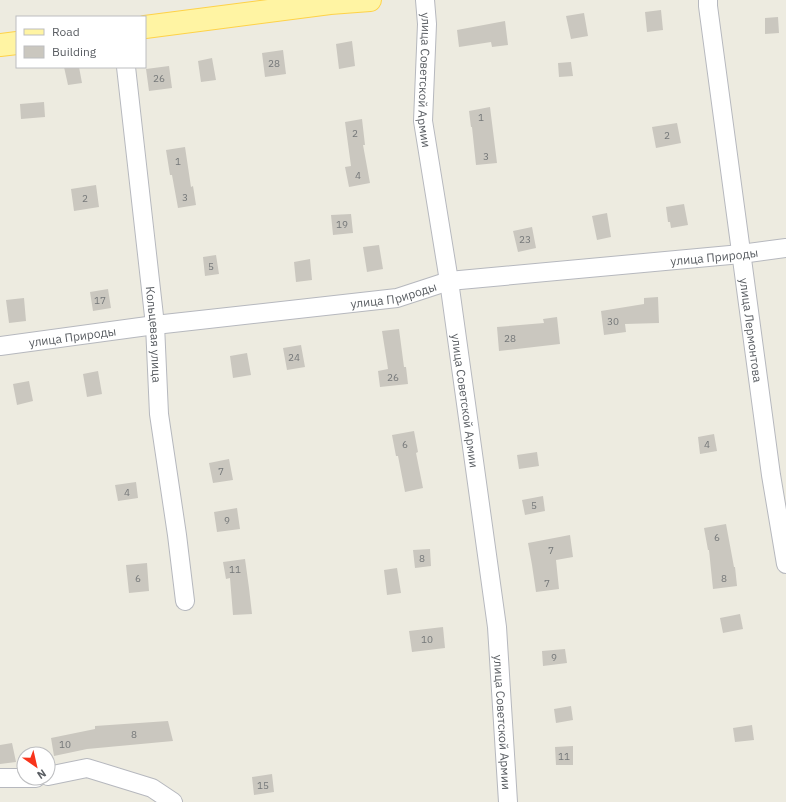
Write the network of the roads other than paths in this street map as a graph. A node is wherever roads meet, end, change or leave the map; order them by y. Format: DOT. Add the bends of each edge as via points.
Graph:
graph roads {
  1 [pos="370,0"];
  2 [pos="425,0"];
  3 [pos="708,0"];
  4 [pos="146,27"];
  5 [pos="16,43"];
  6 [pos="0,45"];
  7 [pos="126,68"];
  8 [pos="786,248"];
  9 [pos="741,254"];
  10 [pos="449,281"];
  11 [pos="155,325"];
  12 [pos="0,346"];
  13 [pos="786,564"];
  14 [pos="185,601"];
  15 [pos="56,774"];
  16 [pos="0,778"];
  17 [pos="16,778"];
  18 [pos="173,802"];
  19 [pos="508,802"];
  1 -- 4 [label="main road"];
  2 -- 10 [label="street, улица Советской Армии" via="427,24 423,121"];
  3 -- 9 [label="street, улица Лермонтова"];
  5 -- 6 [label="main road"];
  7 -- 11 [label="street, Кольцевая улица"];
  8 -- 9 [label="street, улица Природы"];
  9 -- 10 [label="street, улица Природы"];
  9 -- 13 [label="street, улица Лермонтова" via="771,475"];
  10 -- 11 [label="street, улица Природы" via="397,298"];
  10 -- 19 [label="street, улица Советской Армии" via="497,627"];
  11 -- 12 [label="street, улица Природы"];
  11 -- 14 [label="street, Кольцевая улица" via="159,414"];
  15 -- 18 [label="street" via="87,768 152,788"];
  16 -- 17 [label="street"];
}
